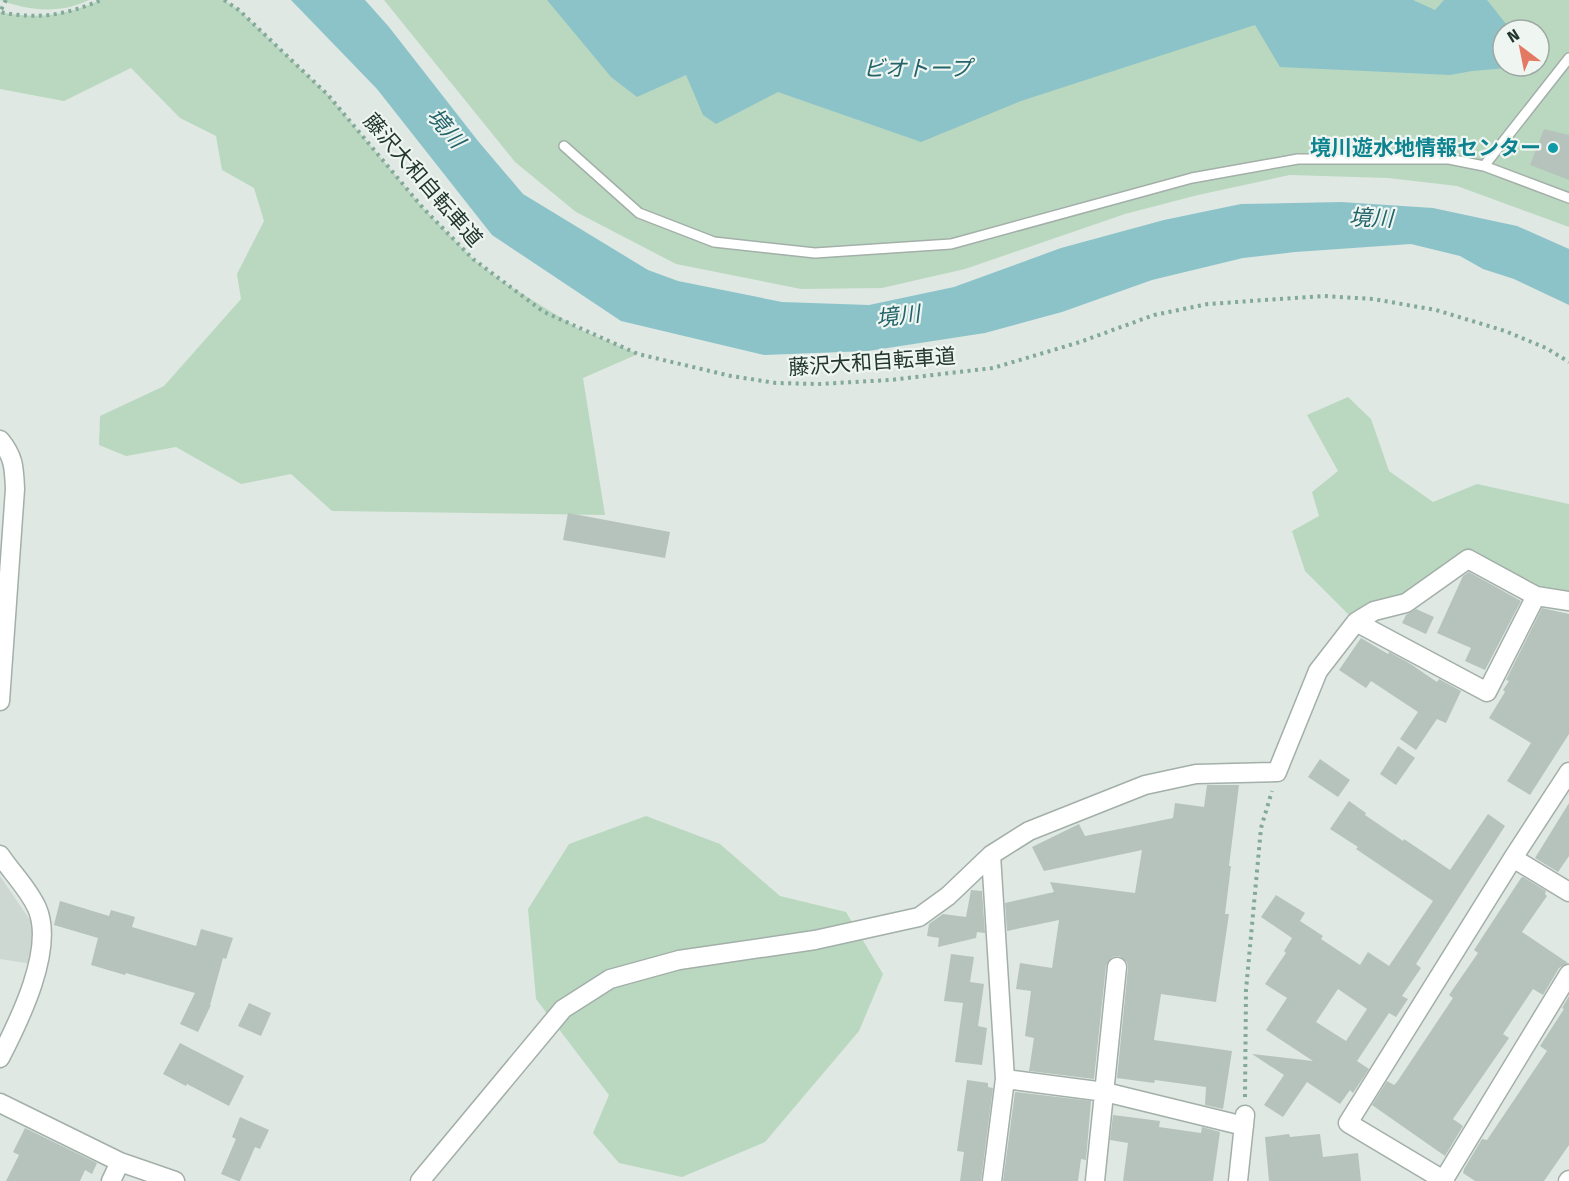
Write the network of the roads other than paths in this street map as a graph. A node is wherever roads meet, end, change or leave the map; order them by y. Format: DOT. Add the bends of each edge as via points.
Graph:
graph roads {
  1 [pos="1569,57"];
  2 [pos="564,146"];
  3 [pos="1484,166"];
  4 [pos="1569,198"];
  5 [pos="0,440"];
  6 [pos="1536,596"];
  7 [pos="1569,601"];
  8 [pos="1356,622"];
  9 [pos="0,701"];
  10 [pos="1569,772"];
  11 [pos="0,855"];
  12 [pos="991,855"];
  13 [pos="1513,858"];
  14 [pos="1569,892"];
  15 [pos="1117,967"];
  16 [pos="1569,974"];
  17 [pos="0,1058"];
  18 [pos="1005,1079"];
  19 [pos="1105,1092"];
  20 [pos="0,1103"];
  21 [pos="120,1162"];
  22 [pos="111,1181"];
  23 [pos="175,1181"];
  24 [pos="420,1181"];
  25 [pos="992,1181"];
  26 [pos="1095,1181"];
  27 [pos="1238,1181"];
  28 [pos="1444,1181"];
  1 -- 3 [label="lane"];
  2 -- 3 [label="lane" via="639,213 714,242 815,253 951,244 1192,178 1298,159 1449,159"];
  3 -- 4 [label="lane"];
  5 -- 9 [label="street" via="15,467"];
  6 -- 7 [label="street"];
  6 -- 8 [label="street" via="1468,560 1406,603 1374,611"];
  6 -- 8 [label="street" via="1487,692"];
  8 -- 12 [label="street" via="1318,670 1277,772 1196,774 1145,785 1029,831"];
  10 -- 13 [label="street"];
  11 -- 17 [label="street" via="26,889 42,924 32,986"];
  12 -- 18 [label="street"];
  12 -- 24 [label="street" via="948,896 919,916 814,940 680,960 610,978 563,1009"];
  13 -- 14 [label="street"];
  13 -- 28 [label="street" via="1348,1123"];
  15 -- 19 [label="street"];
  16 -- 28 [label="street"];
  18 -- 19 [label="street"];
  18 -- 25 [label="street"];
  19 -- 26 [label="street"];
  19 -- 27 [label="street" via="1244,1121"];
  20 -- 21 [label="street"];
  21 -- 22 [label="street"];
  21 -- 23 [label="street"];
}
